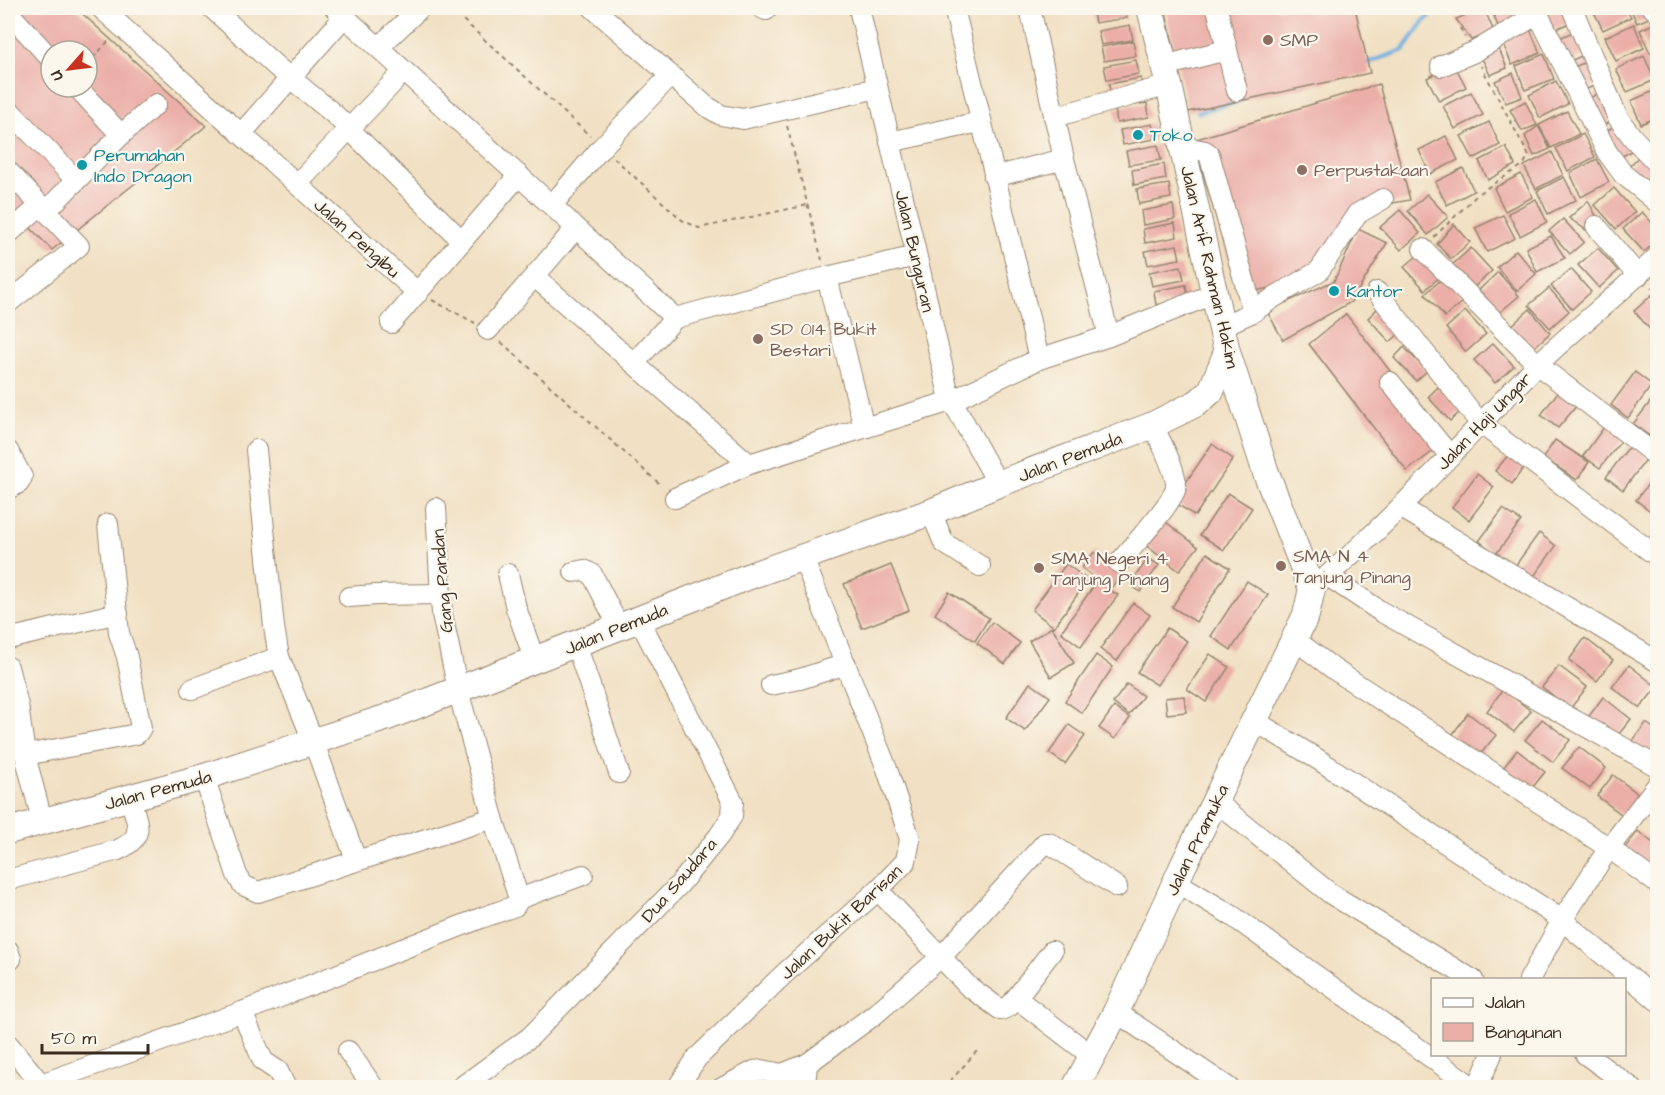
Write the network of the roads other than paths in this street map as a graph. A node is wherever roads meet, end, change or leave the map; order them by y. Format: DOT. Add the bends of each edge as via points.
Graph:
graph roads {
  1 [pos="101,8"];
  2 [pos="212,8"];
  3 [pos="420,8"];
  4 [pos="593,8"];
  5 [pos="859,8"];
  6 [pos="954,8"];
  7 [pos="1029,8"];
  8 [pos="1150,8"];
  9 [pos="1217,8"];
  10 [pos="1572,8"];
  11 [pos="1653,8"];
  12 [pos="1536,11"];
  13 [pos="8,12"];
  14 [pos="340,12"];
  15 [pos="1658,13"];
  16 [pos="39,46"];
  17 [pos="379,47"];
  18 [pos="1226,50"];
  19 [pos="1441,66"];
  20 [pos="404,71"];
  21 [pos="1166,75"];
  22 [pos="670,76"];
  23 [pos="290,77"];
  24 [pos="877,88"];
  25 [pos="1237,91"];
  26 [pos="88,99"];
  27 [pos="156,104"];
  28 [pos="8,109"];
  29 [pos="1054,117"];
  30 [pos="980,122"];
  31 [pos="349,128"];
  32 [pos="241,134"];
  33 [pos="121,135"];
  34 [pos="890,142"];
  35 [pos="1182,146"];
  36 [pos="1064,159"];
  37 [pos="1658,164"];
  38 [pos="8,171"];
  39 [pos="519,175"];
  40 [pos="994,177"];
  41 [pos="76,180"];
  42 [pos="297,184"];
  43 [pos="1383,199"];
  44 [pos="1658,202"];
  45 [pos="552,205"];
  46 [pos="44,208"];
  47 [pos="1596,226"];
  48 [pos="576,228"];
  49 [pos="8,234"];
  50 [pos="462,241"];
  51 [pos="1423,249"];
  52 [pos="916,256"];
  53 [pos="1658,256"];
  54 [pos="1638,276"];
  55 [pos="535,277"];
  56 [pos="827,277"];
  57 [pos="1377,292"];
  58 [pos="418,293"];
  59 [pos="1213,294"];
  60 [pos="8,303"];
  61 [pos="1253,312"];
  62 [pos="675,318"];
  63 [pos="391,323"];
  64 [pos="1222,326"];
  65 [pos="488,330"];
  66 [pos="1109,336"];
  67 [pos="1227,352"];
  68 [pos="1039,359"];
  69 [pos="634,363"];
  70 [pos="1538,365"];
  71 [pos="1390,382"];
  72 [pos="1211,391"];
  73 [pos="1240,392"];
  74 [pos="951,401"];
  75 [pos="1480,423"];
  76 [pos="1153,425"];
  77 [pos="864,428"];
  78 [pos="256,450"];
  79 [pos="8,452"];
  80 [pos="1450,456"];
  81 [pos="1658,457"];
  82 [pos="749,464"];
  83 [pos="998,484"];
  84 [pos="8,489"];
  85 [pos="675,498"];
  86 [pos="1402,507"];
  87 [pos="436,508"];
  88 [pos="931,512"];
  89 [pos="108,524"];
  90 [pos="1658,557"];
  91 [pos="803,558"];
  92 [pos="1119,563"];
  93 [pos="980,566"];
  94 [pos="574,572"];
  95 [pos="508,574"];
  96 [pos="1320,582"];
  97 [pos="440,594"];
  98 [pos="349,597"];
  99 [pos="118,613"];
  100 [pos="629,623"];
  101 [pos="8,639"];
  102 [pos="1294,639"];
  103 [pos="576,644"];
  104 [pos="279,657"];
  105 [pos="535,661"];
  106 [pos="1658,662"];
  107 [pos="846,664"];
  108 [pos="8,667"];
  109 [pos="771,686"];
  110 [pos="192,689"];
  111 [pos="458,690"];
  112 [pos="1255,720"];
  113 [pos="314,743"];
  114 [pos="25,755"];
  115 [pos="1658,767"];
  116 [pos="620,773"];
  117 [pos="204,777"];
  118 [pos="1658,784"];
  119 [pos="130,798"];
  120 [pos="1215,801"];
  121 [pos="493,818"];
  122 [pos="42,820"];
  123 [pos="8,831"];
  124 [pos="1609,848"];
  125 [pos="356,860"];
  126 [pos="583,874"];
  127 [pos="8,880"];
  128 [pos="1176,882"];
  129 [pos="1658,884"];
  130 [pos="1117,887"];
  131 [pos="878,890"];
  132 [pos="519,899"];
  133 [pos="1562,920"];
  134 [pos="1052,951"];
  135 [pos="941,957"];
  136 [pos="1470,978"];
  137 [pos="1530,978"];
  138 [pos="1016,998"];
  139 [pos="1658,1001"];
  140 [pos="242,1012"];
  141 [pos="1116,1012"];
  142 [pos="8,1044"];
  143 [pos="348,1051"];
  144 [pos="1092,1056"];
  145 [pos="1491,1056"];
  146 [pos="1588,1056"];
  147 [pos="807,1064"];
  148 [pos="41,1086"];
  149 [pos="286,1088"];
  150 [pos="374,1088"];
  151 [pos="460,1088"];
  152 [pos="677,1088"];
  153 [pos="722,1088"];
  154 [pos="798,1088"];
  155 [pos="1075,1088"];
  156 [pos="1230,1088"];
  157 [pos="1476,1088"];
  158 [pos="1632,1088"];
  1 -- 32 [label="street, Jalan Pengibu"];
  2 -- 23 [label="street"];
  3 -- 17 [label="street"];
  4 -- 22 [label="street"];
  5 -- 24 [label="street, Jalan Bunguran"];
  6 -- 30 [label="street"];
  7 -- 29 [label="street"];
  8 -- 21 [label="main road, Jalan Arif Rahman Hakim"];
  9 -- 18 [label="street"];
  10 -- 37 [label="street" via="1618,118"];
  11 -- 15 [label="street"];
  12 -- 19 [label="street" via="1474,52"];
  12 -- 44 [label="street" via="1606,152 1623,174"];
  13 -- 16 [label="street"];
  14 -- 17 [label="street"];
  14 -- 23 [label="street"];
  17 -- 20 [label="street"];
  18 -- 21 [label="street"];
  18 -- 25 [label="street"];
  20 -- 31 [label="street"];
  20 -- 39 [label="street"];
  21 -- 29 [label="street"];
  21 -- 35 [label="main road, Jalan Arif Rahman Hakim"];
  22 -- 24 [label="street" via="721,115 742,119"];
  22 -- 45 [label="street"];
  23 -- 31 [label="street"];
  23 -- 32 [label="street"];
  24 -- 34 [label="street, Jalan Bunguran"];
  26 -- 33 [label="street"];
  27 -- 33 [label="street"];
  28 -- 41 [label="street"];
  29 -- 36 [label="street"];
  30 -- 34 [label="street"];
  30 -- 40 [label="street"];
  31 -- 42 [label="street"];
  31 -- 50 [label="street"];
  32 -- 42 [label="street, Jalan Pengibu"];
  33 -- 41 [label="street"];
  34 -- 52 [label="street, Jalan Bunguran"];
  35 -- 59 [label="main road, Jalan Arif Rahman Hakim"];
  35 -- 61 [label="street" via="1209,154"];
  36 -- 40 [label="street"];
  36 -- 66 [label="street"];
  38 -- 46 [label="street"];
  39 -- 45 [label="street"];
  39 -- 50 [label="street"];
  40 -- 68 [label="street"];
  41 -- 46 [label="street"];
  42 -- 58 [label="street, Jalan Pengibu"];
  43 -- 61 [label="street" via="1357,214 1319,271"];
  45 -- 48 [label="street"];
  46 -- 49 [label="street"];
  46 -- 60 [label="street" via="79,246"];
  47 -- 54 [label="street"];
  48 -- 55 [label="street"];
  48 -- 62 [label="street"];
  50 -- 58 [label="street"];
  51 -- 70 [label="street"];
  52 -- 56 [label="street"];
  52 -- 74 [label="street, Jalan Bunguran"];
  53 -- 54 [label="street, Jalan Haji Ungar"];
  54 -- 70 [label="street, Jalan Haji Ungar"];
  55 -- 65 [label="street"];
  55 -- 69 [label="street"];
  56 -- 62 [label="street"];
  56 -- 77 [label="street"];
  57 -- 75 [label="street"];
  58 -- 63 [label="street"];
  59 -- 64 [label="main road, Jalan Arif Rahman Hakim"];
  59 -- 66 [label="street"];
  61 -- 64 [label="street"];
  62 -- 69 [label="street"];
  64 -- 67 [label="main road, Jalan Arif Rahman Hakim"];
  66 -- 68 [label="street"];
  67 -- 72 [label="main road"];
  67 -- 73 [label="main road, Jalan Arif Rahman Hakim"];
  68 -- 74 [label="street"];
  69 -- 82 [label="street"];
  70 -- 75 [label="street, Jalan Haji Ungar"];
  70 -- 81 [label="street"];
  71 -- 80 [label="street"];
  72 -- 73 [label="main road"];
  72 -- 76 [label="main road, Jalan Pemuda" via="1197,403"];
  73 -- 96 [label="main road, Jalan Arif Rahman Hakim" via="1266,473"];
  74 -- 77 [label="street"];
  74 -- 83 [label="street, Jalan Bunguran"];
  75 -- 80 [label="street, Jalan Haji Ungar"];
  75 -- 90 [label="street"];
  76 -- 83 [label="main road, Jalan Pemuda"];
  76 -- 92 [label="street" via="1176,489"];
  77 -- 82 [label="street"];
  78 -- 104 [label="street"];
  79 -- 84 [label="street" via="22,477"];
  80 -- 86 [label="street, Jalan Haji Ungar"];
  82 -- 85 [label="street"];
  83 -- 88 [label="main road, Jalan Pemuda"];
  86 -- 96 [label="street, Jalan Haji Ungar"];
  86 -- 106 [label="street"];
  87 -- 97 [label="street, Gang Pandan"];
  88 -- 91 [label="main road, Jalan Pemuda"];
  88 -- 93 [label="street" via="944,543"];
  89 -- 99 [label="street"];
  91 -- 100 [label="main road, Jalan Pemuda"];
  91 -- 107 [label="street, Jalan Bukit Barisan"];
  94 -- 100 [label="street, Dua Saudara" via="584,570 592,574"];
  95 -- 105 [label="street"];
  96 -- 102 [label="main road, Jalan Pramuka"];
  96 -- 115 [label="street" via="1380,611"];
  97 -- 98 [label="street"];
  97 -- 111 [label="street, Gang Pandan"];
  99 -- 101 [label="street"];
  99 -- 114 [label="street" via="141,728 137,734 125,737"];
  100 -- 103 [label="main road, Jalan Pemuda"];
  100 -- 151 [label="street, Dua Saudara" via="733,802 732,816 679,885 530,1037"];
  102 -- 112 [label="main road, Jalan Pramuka"];
  102 -- 124 [label="street" via="1335,670"];
  103 -- 105 [label="main road, Jalan Pemuda"];
  103 -- 116 [label="street"];
  104 -- 110 [label="street"];
  104 -- 113 [label="street"];
  105 -- 111 [label="main road, Jalan Pemuda"];
  107 -- 109 [label="street"];
  107 -- 131 [label="street, Jalan Bukit Barisan" via="910,839 906,861"];
  108 -- 114 [label="street"];
  111 -- 113 [label="main road, Jalan Pemuda"];
  111 -- 121 [label="street, Gang Pandan"];
  112 -- 120 [label="main road, Jalan Pramuka"];
  112 -- 133 [label="street"];
  113 -- 117 [label="main road, Jalan Pemuda"];
  113 -- 125 [label="street"];
  114 -- 122 [label="street"];
  117 -- 119 [label="main road, Jalan Pemuda"];
  117 -- 125 [label="street" via="243,885 258,892"];
  118 -- 124 [label="street"];
  119 -- 122 [label="main road, Jalan Pemuda"];
  119 -- 127 [label="street" via="138,828 131,844"];
  120 -- 128 [label="main road, Jalan Pramuka"];
  120 -- 136 [label="street" via="1331,894"];
  121 -- 125 [label="street"];
  121 -- 132 [label="street, Gang Pandan"];
  122 -- 123 [label="main road, Jalan Pemuda"];
  124 -- 129 [label="street"];
  124 -- 133 [label="street"];
  126 -- 132 [label="street"];
  128 -- 141 [label="main road, Jalan Pramuka"];
  128 -- 157 [label="street" via="1231,915"];
  130 -- 135 [label="street" via="1045,843"];
  131 -- 135 [label="street"];
  131 -- 152 [label="street, Jalan Bukit Barisan" via="697,1058"];
  132 -- 140 [label="street" via="515,906"];
  133 -- 137 [label="street"];
  133 -- 139 [label="street"];
  134 -- 138 [label="street"];
  135 -- 138 [label="street" via="968,986 1001,1010 1011,1006"];
  135 -- 147 [label="street" via="874,1015"];
  138 -- 144 [label="street"];
  140 -- 148 [label="street"];
  140 -- 149 [label="street" via="263,1061 278,1071"];
  141 -- 144 [label="main road, Jalan Pramuka"];
  141 -- 156 [label="street"];
  142 -- 148 [label="street"];
  143 -- 150 [label="street"];
  144 -- 155 [label="main road, Jalan Pramuka"];
  145 -- 157 [label="street"];
  146 -- 158 [label="street"];
  147 -- 153 [label="street" via="782,1074 754,1071"];
  147 -- 154 [label="street" via="806,1076"];
}
